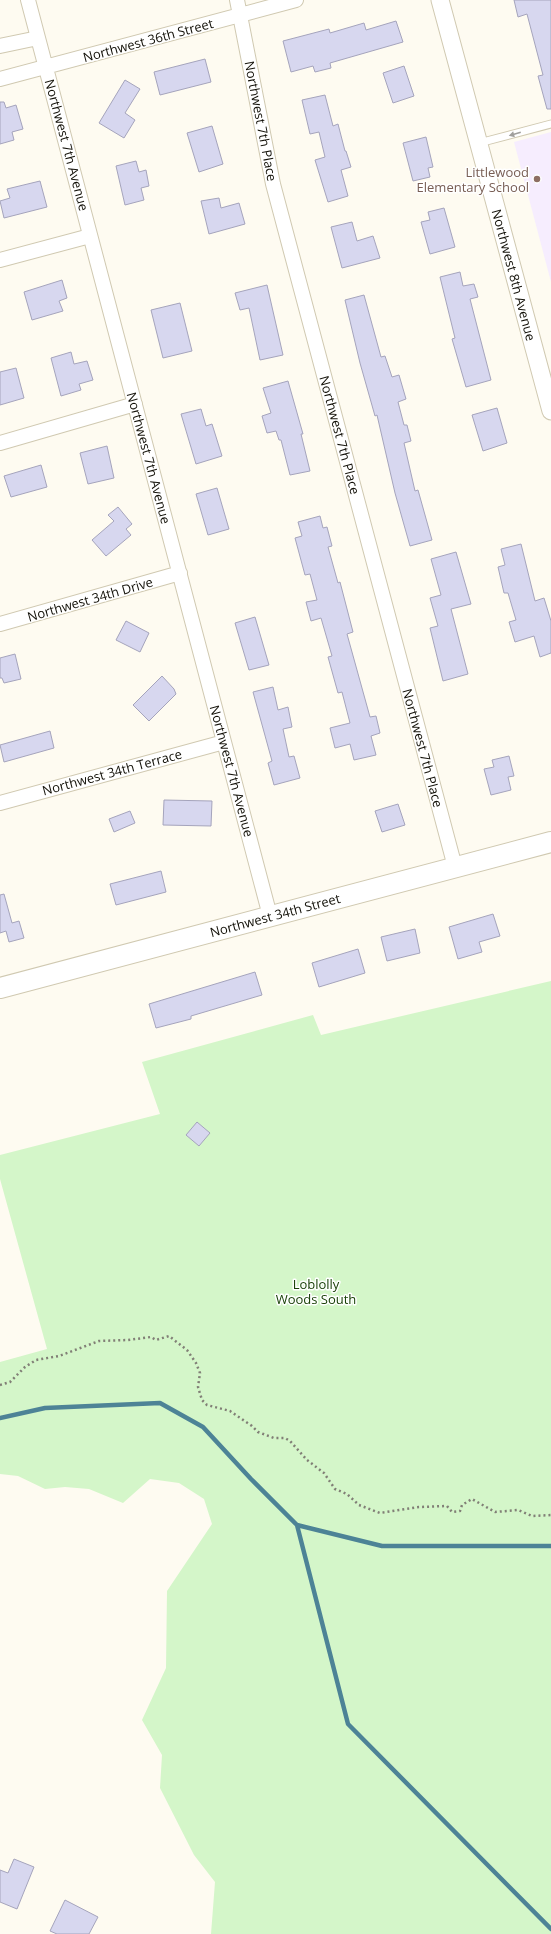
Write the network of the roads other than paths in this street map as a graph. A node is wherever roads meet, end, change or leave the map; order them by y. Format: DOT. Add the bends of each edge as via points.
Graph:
graph roads {
  1 [pos="28,0"];
  2 [pos="237,0"];
  3 [pos="296,0"];
  4 [pos="440,0"];
  5 [pos="241,15"];
  6 [pos="38,38"];
  7 [pos="0,46"];
  8 [pos="46,67"];
  9 [pos="0,79"];
  10 [pos="551,124"];
  11 [pos="479,143"];
  12 [pos="90,236"];
  13 [pos="0,260"];
  14 [pos="135,404"];
  15 [pos="550,404"];
  16 [pos="0,443"];
  17 [pos="180,573"];
  18 [pos="0,624"];
  19 [pos="224,742"];
  20 [pos="0,803"];
  21 [pos="551,842"];
  22 [pos="455,867"];
  23 [pos="270,916"];
  24 [pos="0,988"];
  1 -- 6 [label="street, Northwest 7th Avenue"];
  2 -- 5 [label="street, Northwest 7th Place"];
  3 -- 5 [label="street, Northwest 36th Street"];
  4 -- 11 [label="street, Northwest 8th Avenue"];
  5 -- 8 [label="street, Northwest 36th Street"];
  5 -- 22 [label="street, Northwest 7th Place" via="273,184"];
  6 -- 7 [label="street"];
  6 -- 8 [label="street, Northwest 7th Avenue"];
  8 -- 9 [label="street, Northwest 36th Street"];
  8 -- 12 [label="street, Northwest 7th Avenue"];
  10 -- 11 [label="lane, one-way"];
  11 -- 15 [label="street, Northwest 8th Avenue"];
  12 -- 13 [label="street"];
  12 -- 14 [label="street, Northwest 7th Avenue"];
  14 -- 16 [label="street"];
  14 -- 17 [label="street, Northwest 7th Avenue"];
  17 -- 18 [label="street, Northwest 34th Drive"];
  17 -- 19 [label="street, Northwest 7th Avenue"];
  19 -- 20 [label="street, Northwest 34th Terrace"];
  19 -- 23 [label="street, Northwest 7th Avenue"];
  21 -- 22 [label="main road, Northwest 34th Street"];
  22 -- 23 [label="main road, Northwest 34th Street"];
  23 -- 24 [label="main road, Northwest 34th Street"];
}
